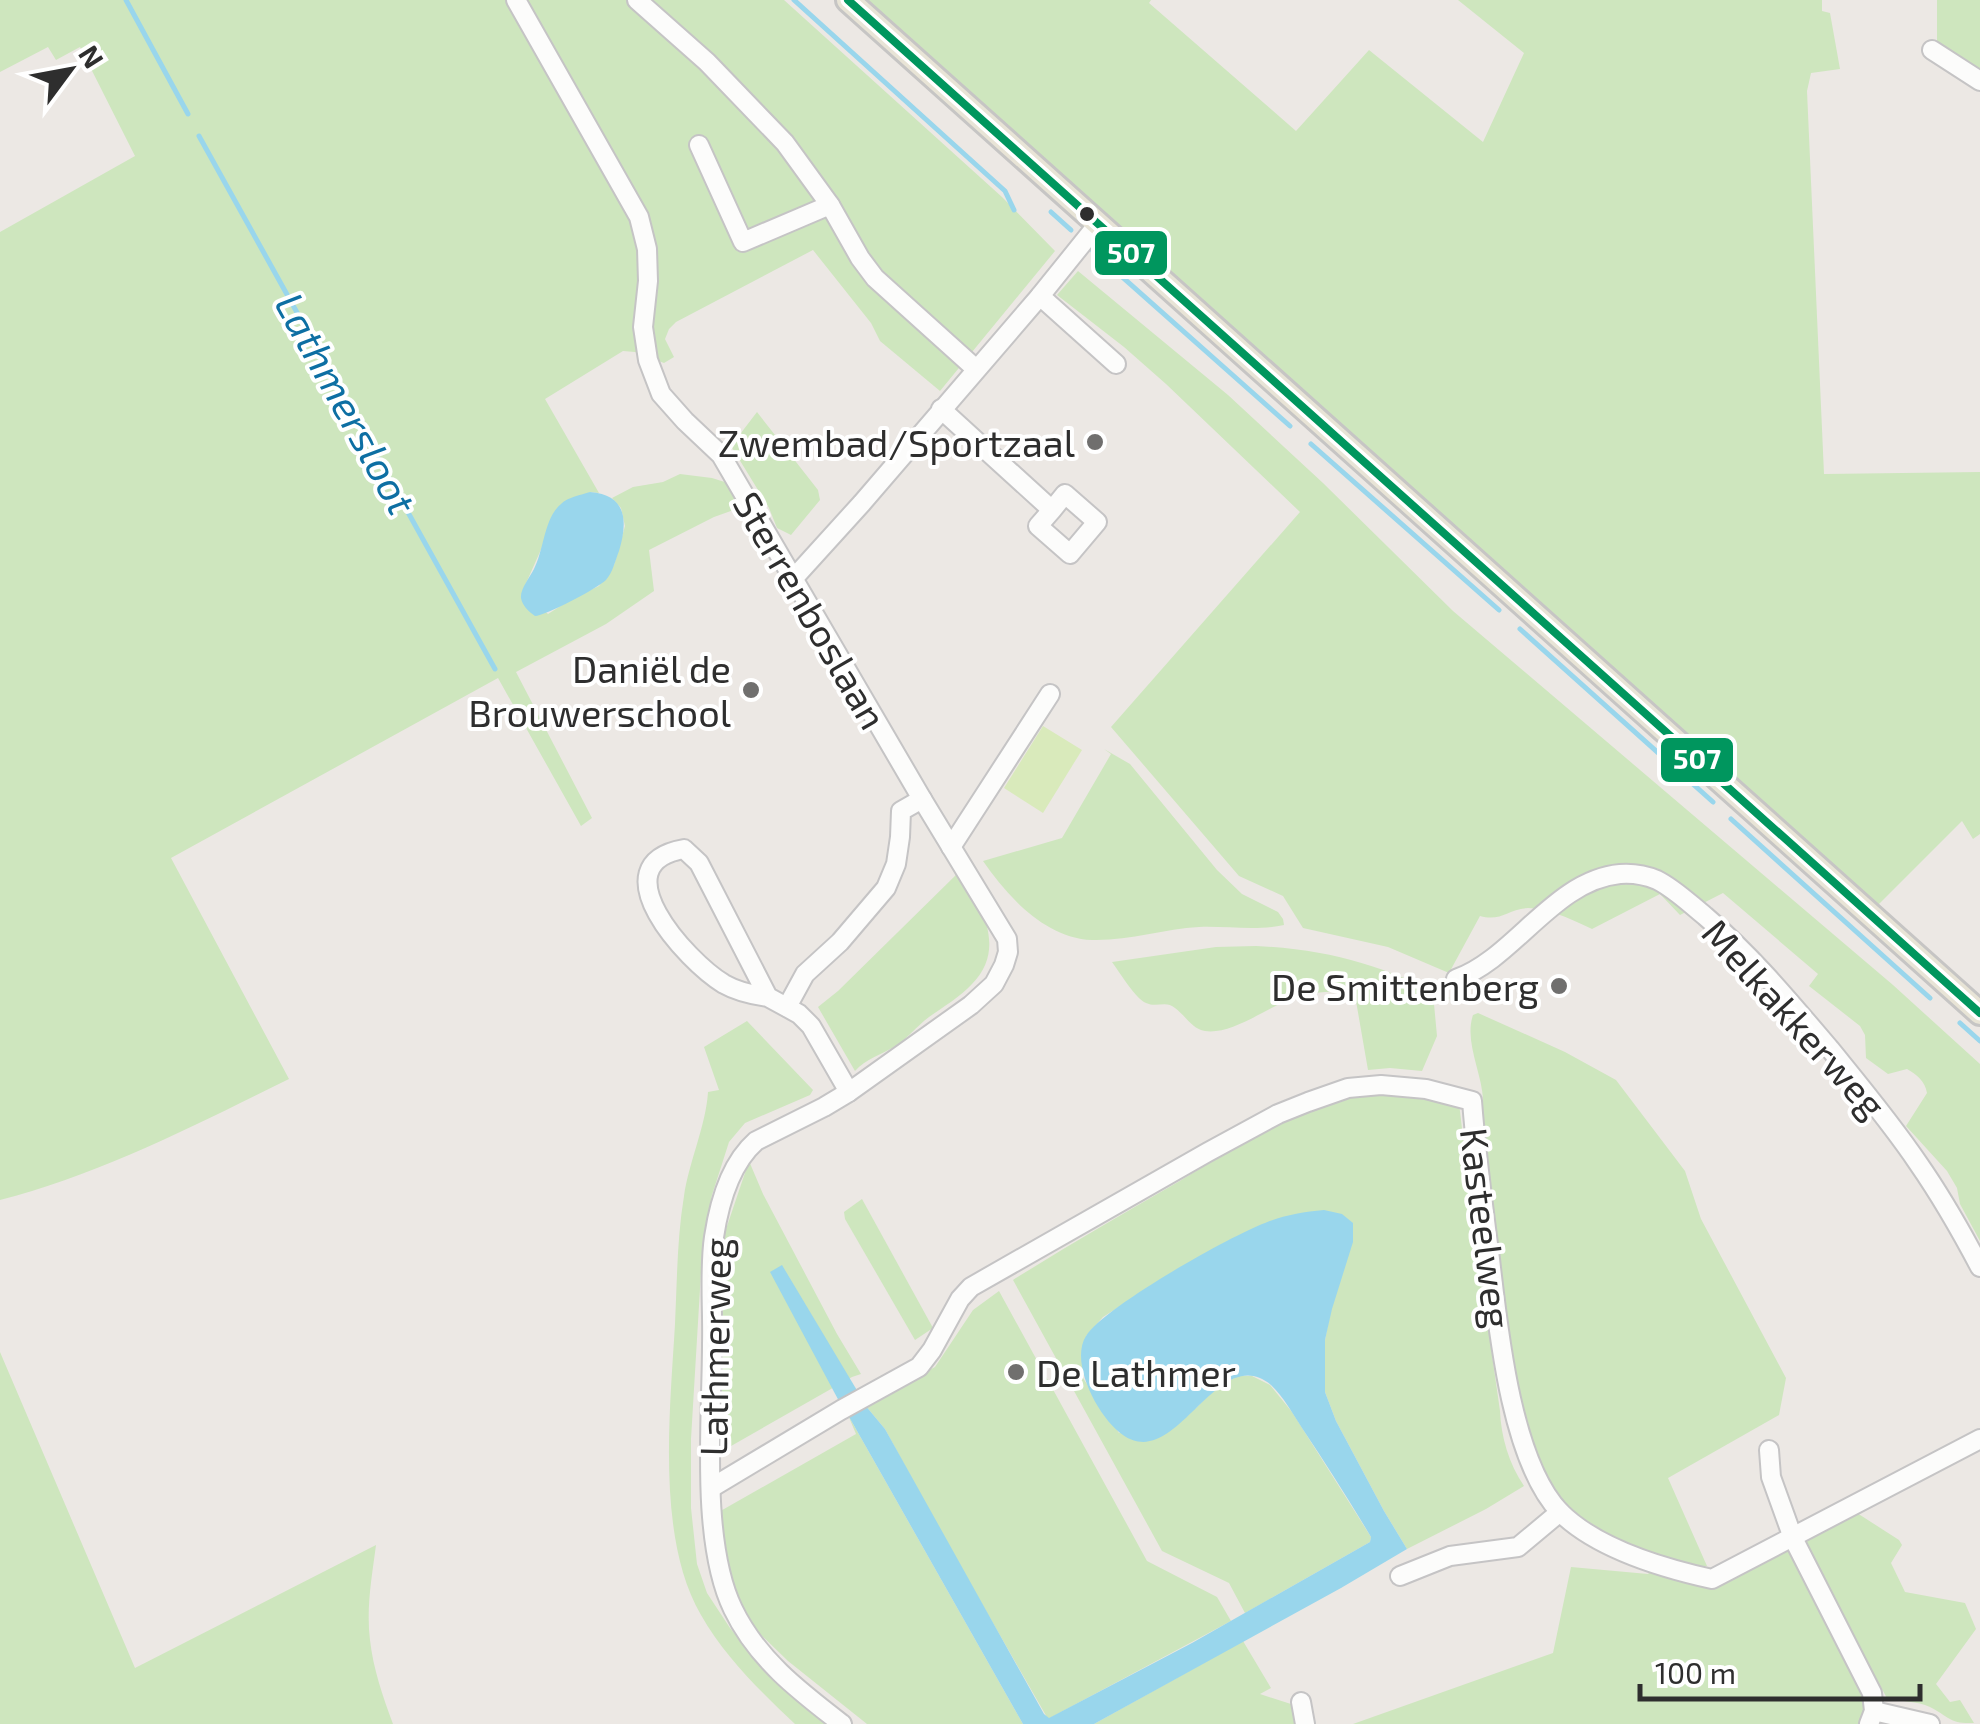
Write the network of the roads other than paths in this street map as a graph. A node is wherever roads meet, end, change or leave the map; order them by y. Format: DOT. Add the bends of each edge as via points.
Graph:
graph roads {
  1 [pos="516,0"];
  2 [pos="637,0"];
  3 [pos="848,0"];
  4 [pos="1932,50"];
  5 [pos="1980,82"];
  6 [pos="699,145"];
  7 [pos="830,205"];
  8 [pos="1098,224"];
  9 [pos="1040,296"];
  10 [pos="1116,364"];
  11 [pos="976,368"];
  12 [pos="940,410"];
  13 [pos="1052,510"];
  14 [pos="793,579"];
  15 [pos="1050,694"];
  16 [pos="922,799"];
  17 [pos="951,847"];
  18 [pos="1007,939"];
  19 [pos="1456,978"];
  20 [pos="768,997"];
  21 [pos="787,1007"];
  22 [pos="1980,1013"];
  23 [pos="849,1092"];
  24 [pos="1980,1267"];
  25 [pos="992,1275"];
  26 [pos="1980,1439"];
  27 [pos="1769,1450"];
  28 [pos="711,1488"];
  29 [pos="1560,1512"];
  30 [pos="1793,1538"];
  31 [pos="1400,1576"];
  32 [pos="1301,1702"];
  33 [pos="1872,1718"];
  34 [pos="842,1724"];
  35 [pos="1306,1724"];
  36 [pos="1930,1724"];
  1 -- 14 [label="street, Sterrenboslaan" via="639,217 647,249 643,326 661,394 721,455"];
  2 -- 7 [label="street" via="786,143"];
  3 -- 8 [label="main road"];
  4 -- 5 [label="street"];
  6 -- 7 [label="street" via="744,242"];
  7 -- 11 [label="street" via="875,278"];
  8 -- 9 [label="street"];
  8 -- 22 [label="main road"];
  9 -- 10 [label="street"];
  9 -- 11 [label="street"];
  11 -- 12 [label="street"];
  12 -- 13 [label="street"];
  12 -- 14 [label="street"];
  14 -- 16 [label="street, Sterrenboslaan"];
  15 -- 17 [label="street"];
  16 -- 17 [label="street, Sterrenboslaan"];
  16 -- 21 [label="street" via="901,811 896,864 886,888 804,974"];
  17 -- 18 [label="street, Sterrenboslaan"];
  18 -- 23 [label="street, Lathmerweg" via="994,984"];
  19 -- 24 [label="street, Melkakkerweg" via="1587,884 1640,874 1666,885 1753,960 1844,1066 1916,1160"];
  20 -- 20 [label="street" via="699,863 684,849 658,857 645,885 686,952 725,984"];
  20 -- 21 [label="street"];
  21 -- 23 [label="street" via="811,1026"];
  23 -- 28 [label="street, Lathmerweg" via="756,1141 724,1193 713,1240"];
  25 -- 28 [label="street, Lathmerweg" via="960,1299 919,1366"];
  25 -- 29 [label="street, Kasteelweg" via="1308,1102 1381,1085 1472,1100 1498,1329 1516,1416 1537,1478"];
  26 -- 30 [label="street"];
  27 -- 30 [label="street" via="1771,1478"];
  28 -- 34 [label="street, Lathmerweg" via="719,1569 742,1626 786,1679"];
  29 -- 30 [label="street, Kasteelweg" via="1615,1549 1712,1579"];
  29 -- 31 [label="street" via="1518,1547 1450,1556"];
  30 -- 33 [label="street" via="1872,1692"];
  32 -- 35 [label="street"];
  33 -- 36 [label="street"];
}
